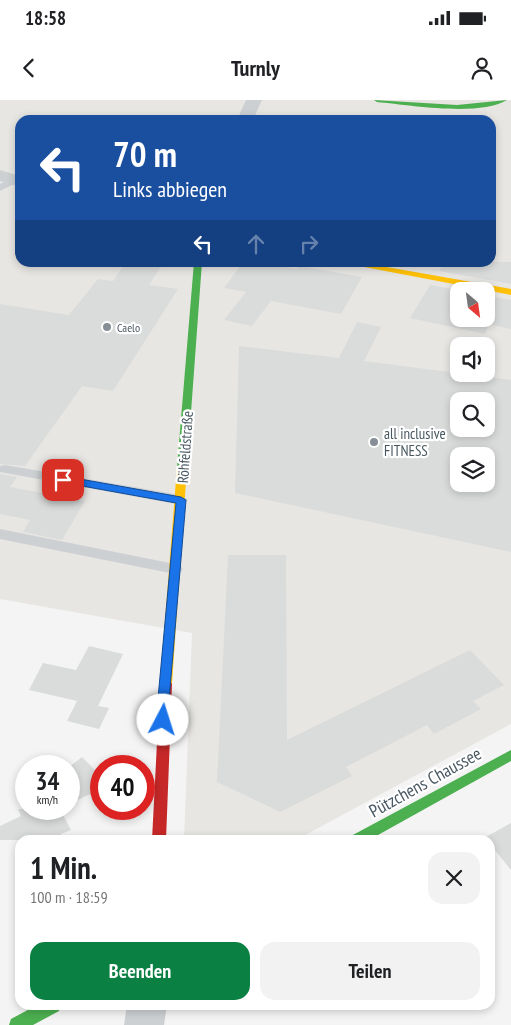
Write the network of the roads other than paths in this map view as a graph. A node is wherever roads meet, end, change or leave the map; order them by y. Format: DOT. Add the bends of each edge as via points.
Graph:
graph roads {
  1 [pos="254,100"];
  2 [pos="377,100"];
  3 [pos="504,100"];
  4 [pos="247,115"];
  5 [pos="198,267"];
  6 [pos="370,267"];
  7 [pos="511,292"];
  8 [pos="4,469"];
  9 [pos="181,500"];
  10 [pos="0,534"];
  11 [pos="175,569"];
  12 [pos="511,755"];
  13 [pos="159,835"];
  14 [pos="365,835"];
  15 [pos="45,1010"];
  16 [pos="146,1010"];
  17 [pos="17,1025"];
  18 [pos="144,1025"];
  1 -- 4 [label="street"];
  2 -- 3 [label="street" via="467,106"];
  5 -- 9 [label="street, Röhfeldstraße"];
  6 -- 7 [label="street"];
  8 -- 9 [label="lane"];
  9 -- 11 [label="street, Röhfeldstraße"];
  10 -- 11 [label="lane"];
  11 -- 13 [label="street, Röhfeldstraße" via="163,720"];
  12 -- 14 [label="street, Pützchens Chaussee"];
  15 -- 17 [label="street"];
  16 -- 18 [label="street"];
}
